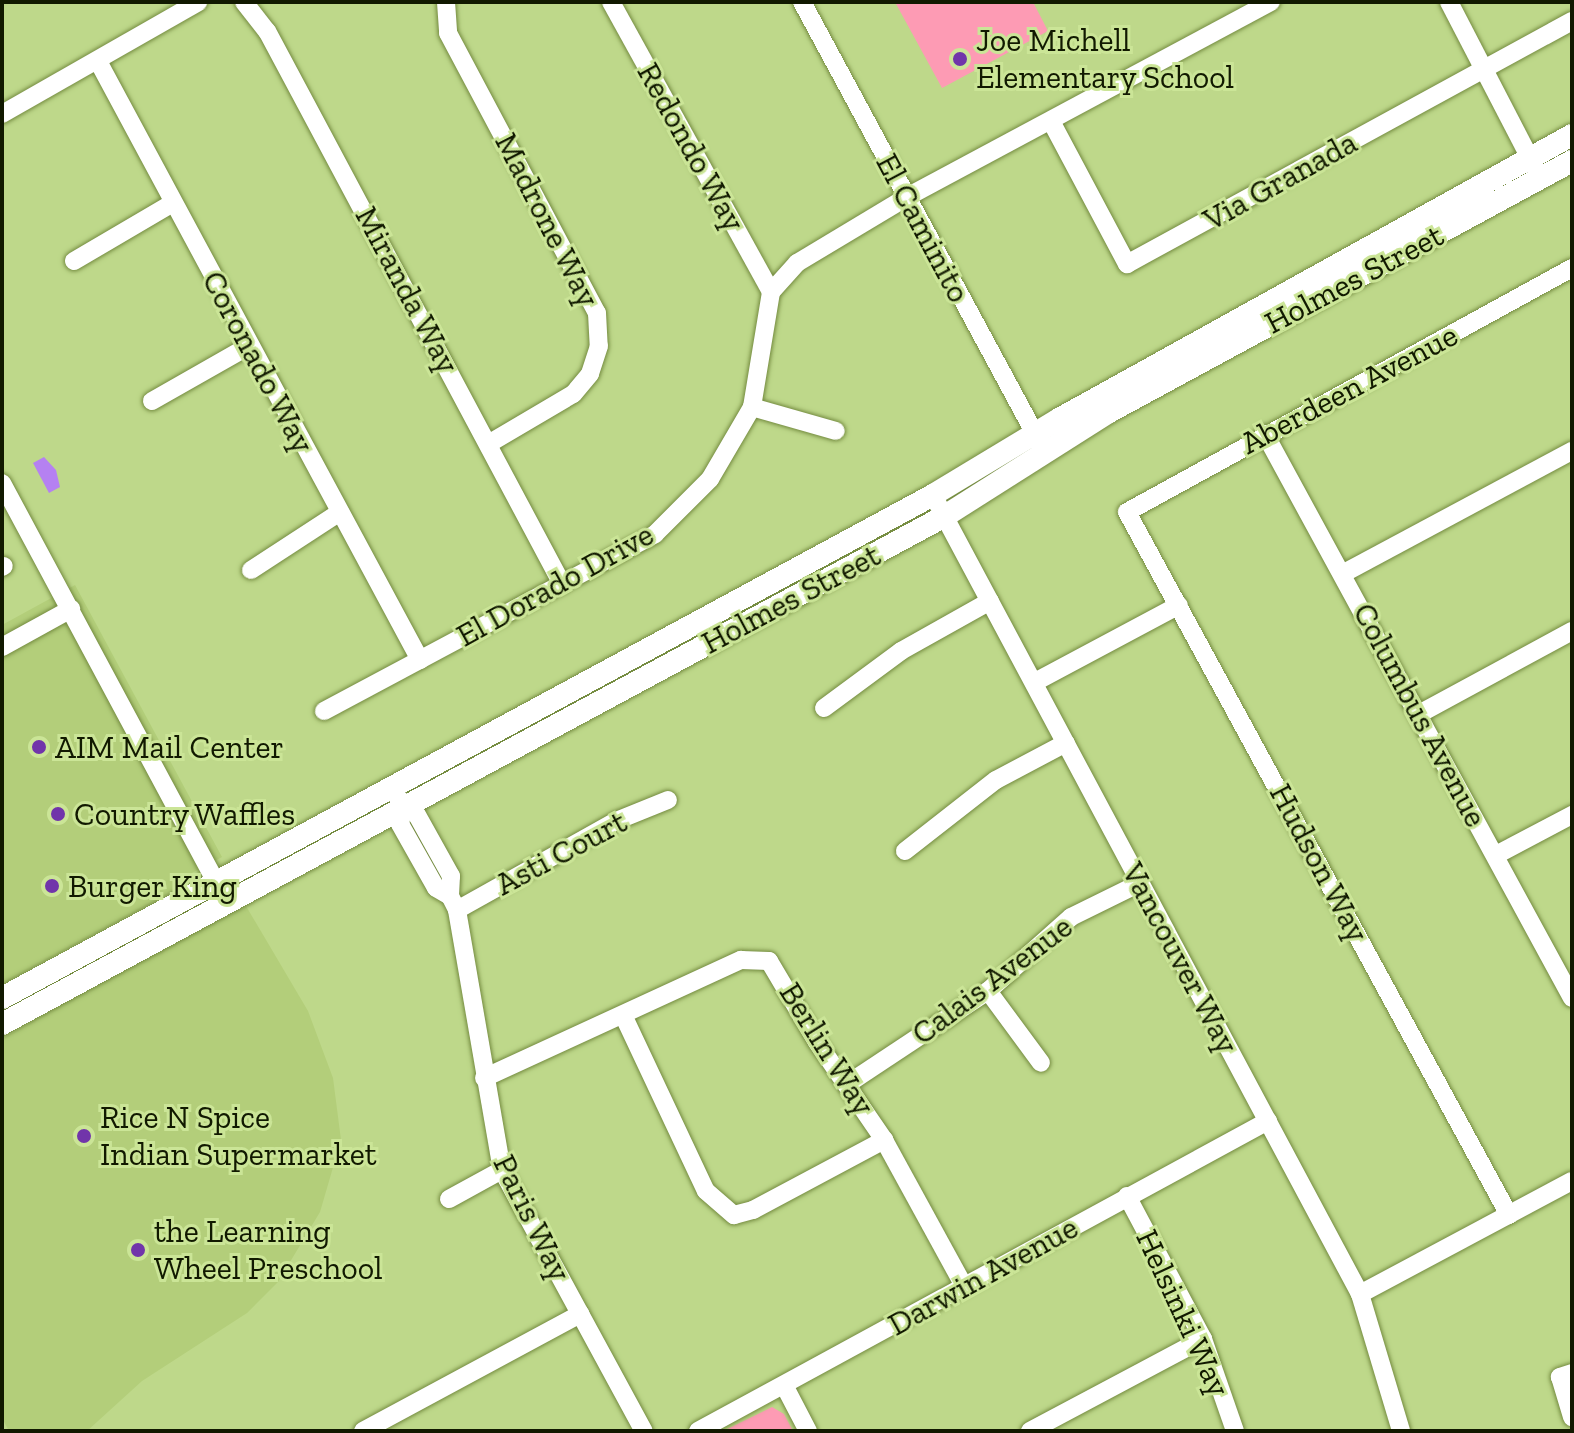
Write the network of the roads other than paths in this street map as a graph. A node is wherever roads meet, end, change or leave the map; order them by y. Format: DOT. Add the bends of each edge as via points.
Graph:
graph roads {
  1 [pos="198,2"];
  2 [pos="244,2"];
  3 [pos="446,2"];
  4 [pos="611,2"];
  5 [pos="802,2"];
  6 [pos="1271,2"];
  7 [pos="1449,2"];
  8 [pos="1572,21"];
  9 [pos="99,63"];
  10 [pos="1485,69"];
  11 [pos="2,114"];
  12 [pos="1052,123"];
  13 [pos="1572,135"];
  14 [pos="1572,161"];
  15 [pos="1535,168"];
  16 [pos="907,197"];
  17 [pos="173,203"];
  18 [pos="74,261"];
  19 [pos="1572,268"];
  20 [pos="771,292"];
  21 [pos="249,346"];
  22 [pos="152,401"];
  23 [pos="752,407"];
  24 [pos="836,431"];
  25 [pos="1265,434"];
  26 [pos="490,443"];
  27 [pos="1040,443"];
  28 [pos="1572,451"];
  29 [pos="2,483"];
  30 [pos="933,495"];
  31 [pos="340,512"];
  32 [pos="1127,512"];
  33 [pos="945,516"];
  34 [pos="251,570"];
  35 [pos="1344,573"];
  36 [pos="562,584"];
  37 [pos="990,601"];
  38 [pos="1179,605"];
  39 [pos="71,609"];
  40 [pos="1572,631"];
  41 [pos="2,647"];
  42 [pos="420,660"];
  43 [pos="1035,682"];
  44 [pos="824,708"];
  45 [pos="324,711"];
  46 [pos="1419,714"];
  47 [pos="1066,743"];
  48 [pos="398,797"];
  49 [pos="668,800"];
  50 [pos="1572,815"];
  51 [pos="905,851"];
  52 [pos="1496,855"];
  53 [pos="215,883"];
  54 [pos="1140,883"];
  55 [pos="227,903"];
  56 [pos="454,903"];
  57 [pos="988,991"];
  58 [pos="2,998"];
  59 [pos="1572,998"];
  60 [pos="624,1017"];
  61 [pos="2,1024"];
  62 [pos="1041,1063"];
  63 [pos="484,1078"];
  64 [pos="849,1083"];
  65 [pos="1268,1121"];
  66 [pos="884,1140"];
  67 [pos="502,1170"];
  68 [pos="1572,1181"];
  69 [pos="1127,1196"];
  70 [pos="449,1199"];
  71 [pos="1509,1215"];
  72 [pos="964,1286"];
  73 [pos="1360,1294"];
  74 [pos="580,1314"];
  75 [pos="1203,1339"];
  76 [pos="1572,1373"];
  77 [pos="785,1387"];
  78 [pos="1572,1417"];
  79 [pos="363,1431"];
  80 [pos="644,1431"];
  81 [pos="698,1431"];
  82 [pos="808,1431"];
  83 [pos="1030,1431"];
  84 [pos="1235,1431"];
  85 [pos="1401,1431"];
  1 -- 9 [label="street"];
  2 -- 26 [label="street, Miranda Way" via="267,31"];
  3 -- 26 [label="street, Madrone Way" via="448,33 597,313 599,346 590,374 573,394"];
  4 -- 20 [label="street, Redondo Way"];
  5 -- 16 [label="street, El Caminito"];
  6 -- 12 [label="street"];
  7 -- 10 [label="street"];
  8 -- 10 [label="street, Via Granada"];
  9 -- 11 [label="street"];
  9 -- 17 [label="street, Coronado Way"];
  10 -- 12 [label="street, Via Granada" via="1127,264"];
  10 -- 15 [label="street"];
  12 -- 16 [label="street"];
  13 -- 15 [label="main road, Holmes Street"];
  14 -- 15 [label="main road, Holmes Street"];
  15 -- 27 [label="main road, Holmes Street"];
  16 -- 20 [label="street" via="822,245"];
  16 -- 27 [label="street, El Caminito"];
  17 -- 18 [label="street"];
  17 -- 21 [label="street, Coronado Way"];
  19 -- 25 [label="street, Aberdeen Avenue"];
  20 -- 23 [label="street, El Dorado Drive"];
  21 -- 22 [label="street"];
  21 -- 31 [label="street, Coronado Way"];
  23 -- 24 [label="street"];
  23 -- 36 [label="street, El Dorado Drive" via="710,479 655,534"];
  25 -- 32 [label="street, Aberdeen Avenue"];
  25 -- 35 [label="street, Columbus Avenue"];
  26 -- 36 [label="street, Miranda Way"];
  27 -- 30 [label="main road, Holmes Street"];
  27 -- 33 [label="main road, Holmes Street"];
  28 -- 35 [label="street"];
  29 -- 39 [label="street"];
  30 -- 33 [label="street, Vancouver Way"];
  30 -- 48 [label="main road, Holmes Street"];
  31 -- 34 [label="street"];
  31 -- 42 [label="street, Coronado Way"];
  32 -- 38 [label="street, Hudson Way"];
  33 -- 37 [label="street, Vancouver Way"];
  33 -- 48 [label="main road, Holmes Street"];
  35 -- 46 [label="street, Columbus Avenue"];
  36 -- 42 [label="street, El Dorado Drive"];
  37 -- 43 [label="street, Vancouver Way"];
  37 -- 44 [label="street" via="901,651"];
  38 -- 43 [label="street"];
  38 -- 71 [label="street, Hudson Way"];
  39 -- 41 [label="street"];
  39 -- 53 [label="street"];
  40 -- 46 [label="street"];
  42 -- 45 [label="street, El Dorado Drive"];
  43 -- 47 [label="street, Vancouver Way"];
  46 -- 52 [label="street, Columbus Avenue"];
  47 -- 51 [label="street" via="996,780"];
  47 -- 54 [label="street, Vancouver Way"];
  48 -- 53 [label="main road, Holmes Street"];
  48 -- 55 [label="main road, Holmes Street"];
  48 -- 56 [label="street, Paris Way" via="417,815 451,876"];
  49 -- 56 [label="street, Asti Court"];
  50 -- 52 [label="street"];
  52 -- 59 [label="street, Columbus Avenue"];
  53 -- 55 [label="street"];
  53 -- 58 [label="main road, Holmes Street"];
  54 -- 57 [label="street, Calais Avenue" via="1071,917"];
  54 -- 65 [label="street, Vancouver Way"];
  55 -- 61 [label="main road, Holmes Street"];
  56 -- 63 [label="street, Paris Way"];
  57 -- 62 [label="street"];
  57 -- 64 [label="street, Calais Avenue"];
  60 -- 63 [label="street, Berlin Way"];
  60 -- 64 [label="street, Berlin Way" via="741,960 769,961 817,1042"];
  60 -- 66 [label="street" via="706,1191 734,1215 753,1210"];
  63 -- 67 [label="street, Paris Way"];
  64 -- 66 [label="street, Berlin Way"];
  65 -- 69 [label="street, Darwin Avenue"];
  65 -- 73 [label="street, Vancouver Way"];
  66 -- 72 [label="street, Berlin Way"];
  67 -- 70 [label="street"];
  67 -- 74 [label="street, Paris Way"];
  68 -- 71 [label="street"];
  69 -- 72 [label="street, Darwin Avenue"];
  69 -- 75 [label="street, Helsinki Way"];
  71 -- 73 [label="street"];
  72 -- 77 [label="street, Darwin Avenue"];
  73 -- 85 [label="street, Vancouver Way"];
  74 -- 79 [label="street"];
  74 -- 80 [label="street, Paris Way"];
  75 -- 83 [label="street"];
  75 -- 84 [label="street, Helsinki Way"];
  76 -- 78 [label="street" via="1560,1377"];
  77 -- 81 [label="street, Darwin Avenue"];
  77 -- 82 [label="street"];
}
